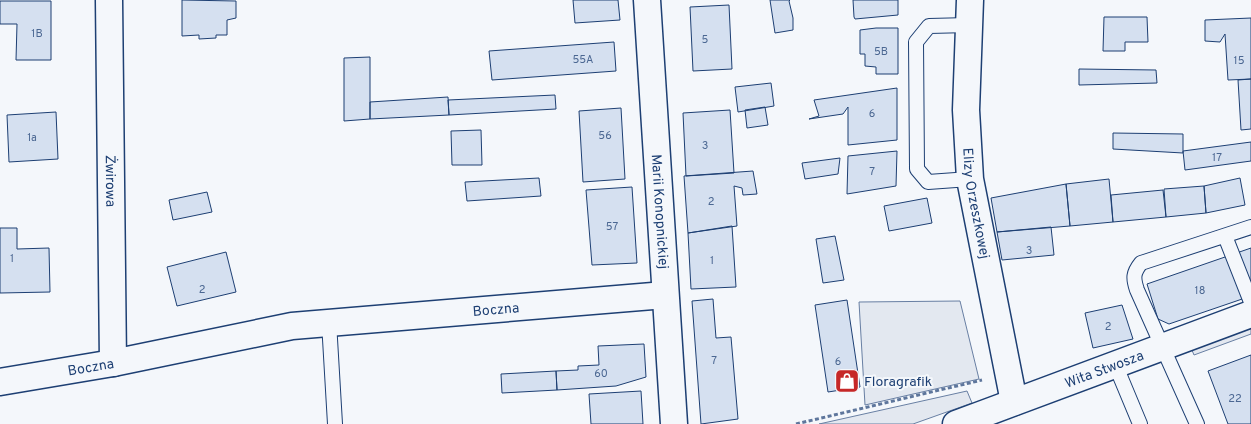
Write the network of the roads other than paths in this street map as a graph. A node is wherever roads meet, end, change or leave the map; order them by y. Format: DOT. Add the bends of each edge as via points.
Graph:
graph roads {
  1 [pos="109,0"];
  2 [pos="647,0"];
  3 [pos="970,13"];
  4 [pos="970,179"];
  5 [pos="1251,227"];
  6 [pos="1225,236"];
  7 [pos="665,296"];
  8 [pos="1251,302"];
  9 [pos="1251,314"];
  10 [pos="329,322"];
  11 [pos="1161,347"];
  12 [pos="113,363"];
  13 [pos="1115,364"];
  14 [pos="0,382"];
  15 [pos="1014,402"];
  16 [pos="336,424"];
  17 [pos="674,424"];
  18 [pos="956,424"];
  19 [pos="1140,424"];
  20 [pos="1197,424"];
  1 -- 12 [label="street, Żwirowa"];
  2 -- 7 [label="street, Marii Konopnickiej"];
  3 -- 4 [label="street, Elizy Orzeszkowej" via="966,110"];
  3 -- 4 [label="lane" via="929,26 916,42 917,170 928,182"];
  4 -- 15 [label="street, Elizy Orzeszkowej"];
  5 -- 6 [label="lane"];
  6 -- 8 [label="lane"];
  6 -- 11 [label="lane" via="1142,264 1135,271 1133,279"];
  7 -- 10 [label="street, Boczna"];
  7 -- 17 [label="street, Marii Konopnickiej"];
  9 -- 11 [label="street, Wita Stwosza"];
  10 -- 12 [label="street, Boczna" via="292,326"];
  10 -- 16 [label="lane"];
  11 -- 13 [label="street, Wita Stwosza"];
  11 -- 20 [label="lane"];
  12 -- 14 [label="street, Boczna"];
  13 -- 15 [label="street, Wita Stwosza"];
  13 -- 19 [label="lane"];
  15 -- 18 [label="street, Wita Stwosza"];
}
